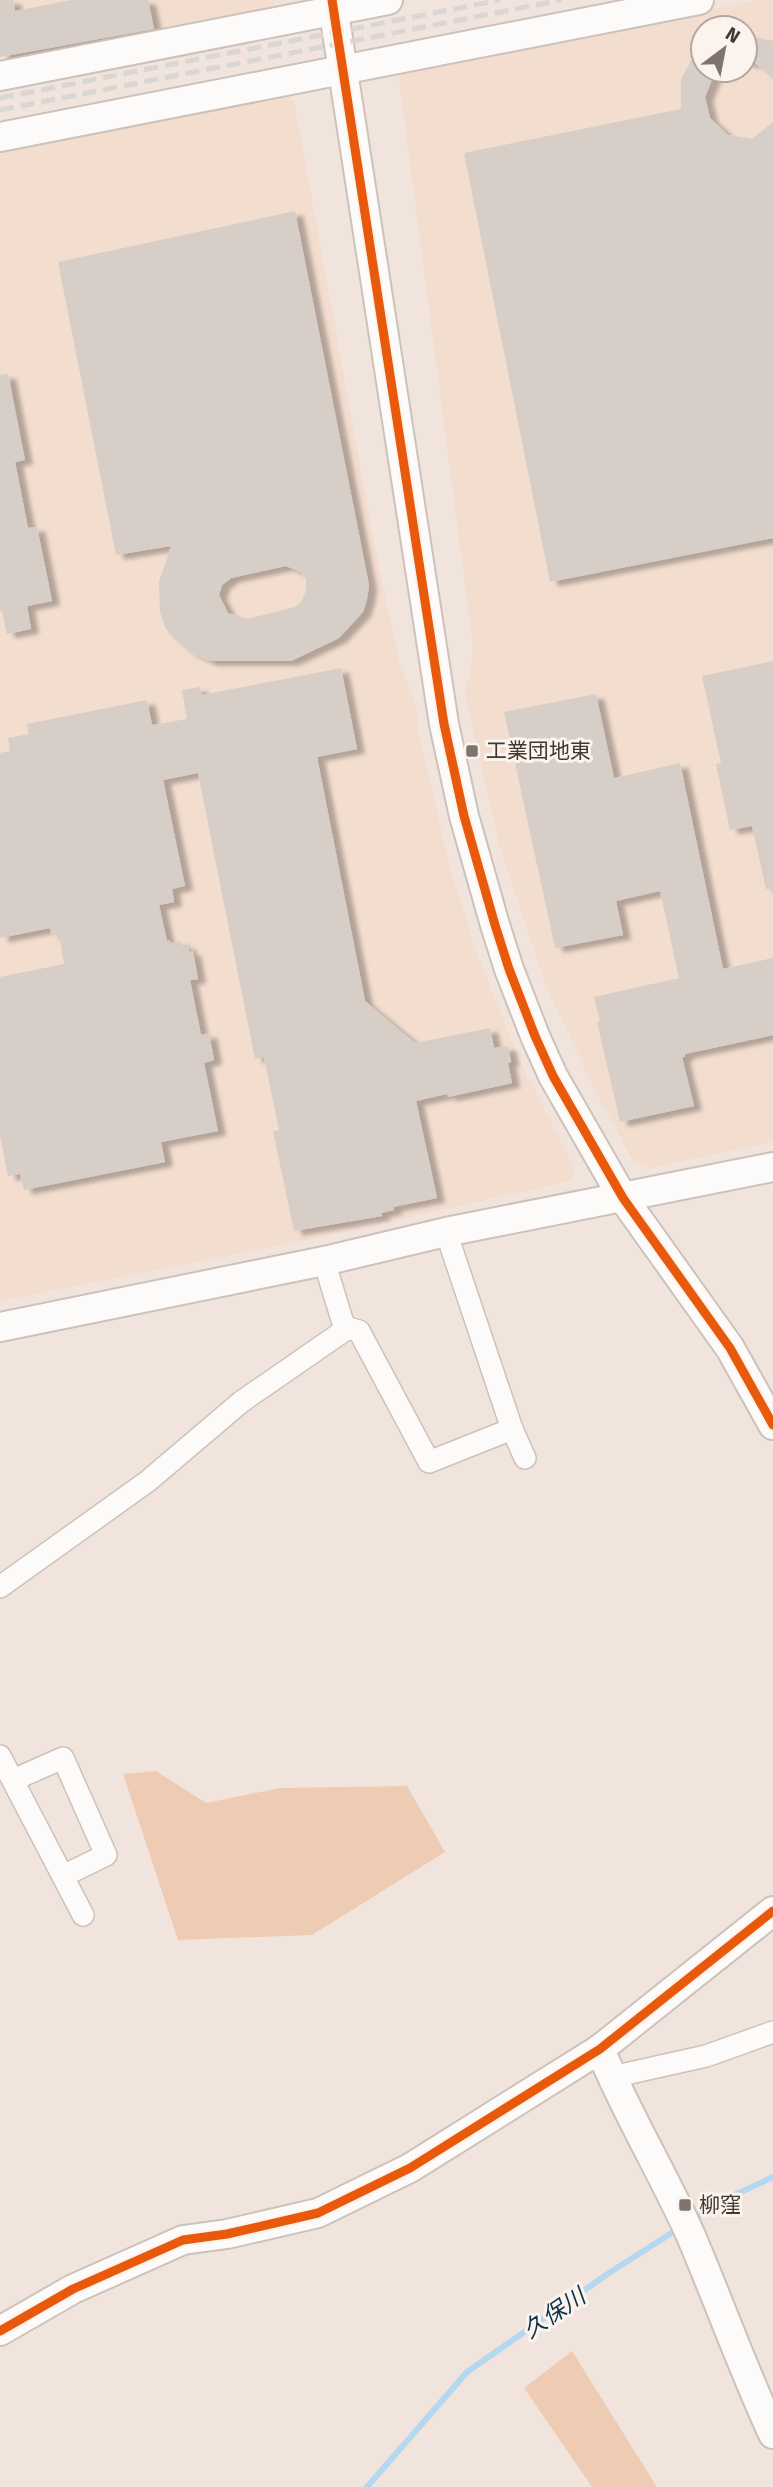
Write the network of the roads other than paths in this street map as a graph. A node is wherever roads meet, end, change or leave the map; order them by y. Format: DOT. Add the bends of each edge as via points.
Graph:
graph roads {
  1 [pos="388,0"];
  2 [pos="699,0"];
  3 [pos="333,6"];
  4 [pos="344,71"];
  5 [pos="0,76"];
  6 [pos="0,138"];
  7 [pos="773,1167"];
  8 [pos="623,1198"];
  9 [pos="446,1233"];
  10 [pos="324,1261"];
  11 [pos="0,1327"];
  12 [pos="348,1328"];
  13 [pos="773,1425"];
  14 [pos="512,1429"];
  15 [pos="525,1458"];
  16 [pos="0,1587"];
  17 [pos="0,1756"];
  18 [pos="13,1780"];
  19 [pos="62,1876"];
  20 [pos="773,1911"];
  21 [pos="83,1914"];
  22 [pos="773,2032"];
  23 [pos="600,2049"];
  24 [pos="611,2077"];
  25 [pos="0,2331"];
  26 [pos="773,2434"];
  1 -- 3 [label="street"];
  2 -- 4 [label="street"];
  3 -- 4 [label="street"];
  3 -- 5 [label="street"];
  4 -- 6 [label="street"];
  4 -- 8 [label="street" via="444,723 464,816 509,969 535,1036"];
  7 -- 8 [label="street"];
  8 -- 9 [label="street"];
  8 -- 13 [label="street" via="730,1348"];
  9 -- 10 [label="street"];
  9 -- 14 [label="street"];
  10 -- 11 [label="street"];
  10 -- 12 [label="street"];
  12 -- 14 [label="street" via="359,1331 429,1462"];
  12 -- 16 [label="street" via="242,1402 148,1481"];
  14 -- 15 [label="street"];
  17 -- 18 [label="street"];
  18 -- 19 [label="street"];
  18 -- 19 [label="street" via="63,1758 106,1855"];
  19 -- 21 [label="street"];
  20 -- 23 [label="street"];
  22 -- 24 [label="street" via="706,2056"];
  23 -- 24 [label="street"];
  23 -- 25 [label="street" via="410,2168 317,2213 183,2240 73,2289"];
  24 -- 26 [label="street" via="684,2223"];
}
